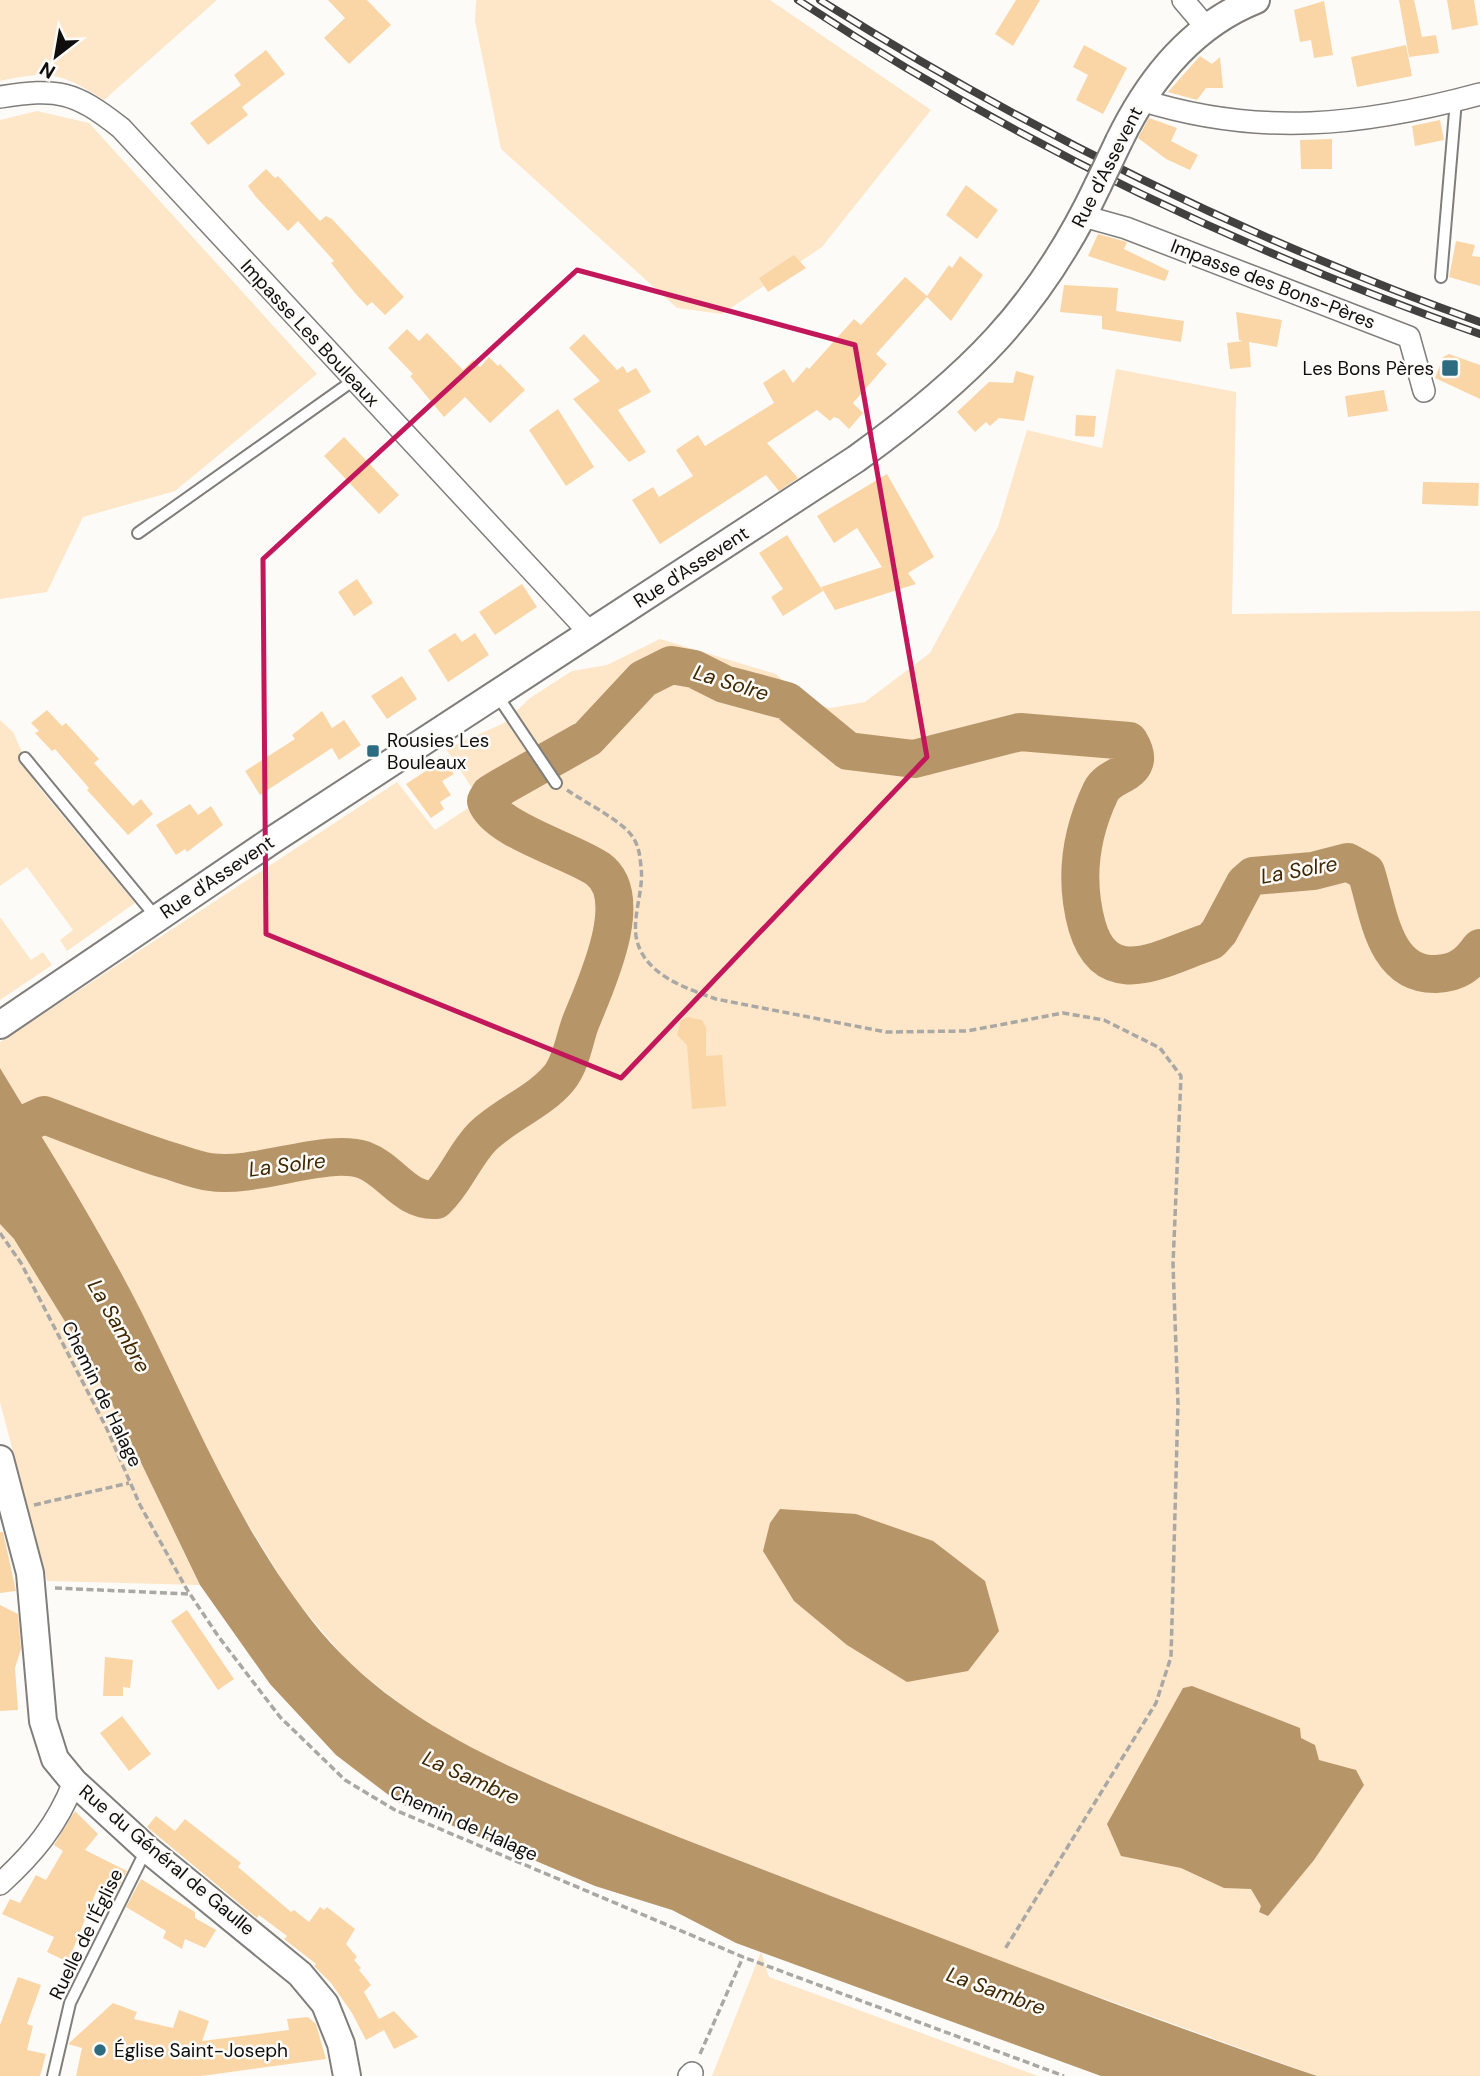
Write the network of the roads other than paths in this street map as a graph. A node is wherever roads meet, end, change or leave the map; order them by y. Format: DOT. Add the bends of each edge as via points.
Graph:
graph roads {
  1 [pos="1183,0"];
  2 [pos="1256,0"];
  3 [pos="1206,27"];
  4 [pos="1480,94"];
  5 [pos="0,97"];
  6 [pos="1141,100"];
  7 [pos="1457,100"];
  8 [pos="1083,216"];
  9 [pos="1441,277"];
  10 [pos="354,380"];
  11 [pos="1424,391"];
  12 [pos="138,533"];
  13 [pos="590,633"];
  14 [pos="496,693"];
  15 [pos="25,758"];
  16 [pos="556,783"];
  17 [pos="156,918"];
  18 [pos="5,1022"];
  19 [pos="0,1459"];
  20 [pos="74,1782"];
  21 [pos="147,1849"];
  22 [pos="0,1884"];
  23 [pos="53,2076"];
  24 [pos="347,2076"];
  1 -- 3 [label="street"];
  2 -- 3 [label="street, Rue d'Assevent"];
  3 -- 6 [label="street, Rue d'Assevent" via="1171,59"];
  4 -- 7 [label="street"];
  5 -- 10 [label="street, Impasse Les Bouleaux" via="42,91 68,94 121,128"];
  6 -- 7 [label="street" via="1189,115 1286,125 1348,121"];
  6 -- 8 [label="street, Rue d'Assevent, bridge"];
  7 -- 9 [label="lane"];
  8 -- 11 [label="street, Impasse des Bons-Pères" via="1126,228 1409,337"];
  8 -- 13 [label="street, Rue d'Assevent" via="1033,297 987,352 949,388 856,459"];
  10 -- 12 [label="lane"];
  10 -- 13 [label="street, Impasse Les Bouleaux"];
  13 -- 14 [label="street, Rue d'Assevent"];
  14 -- 16 [label="lane"];
  14 -- 17 [label="street, Rue d'Assevent"];
  15 -- 17 [label="lane"];
  17 -- 18 [label="street, Rue d'Assevent"];
  19 -- 20 [label="street, Rue du Général de Gaulle" via="32,1587 47,1739 55,1759"];
  20 -- 21 [label="street, Rue du Général de Gaulle"];
  20 -- 22 [label="street" via="61,1816"];
  21 -- 23 [label="lane, Ruelle de l'Église" via="70,2003"];
  21 -- 24 [label="street, Rue du Général de Gaulle" via="300,1974 325,2004 341,2044"];
}
